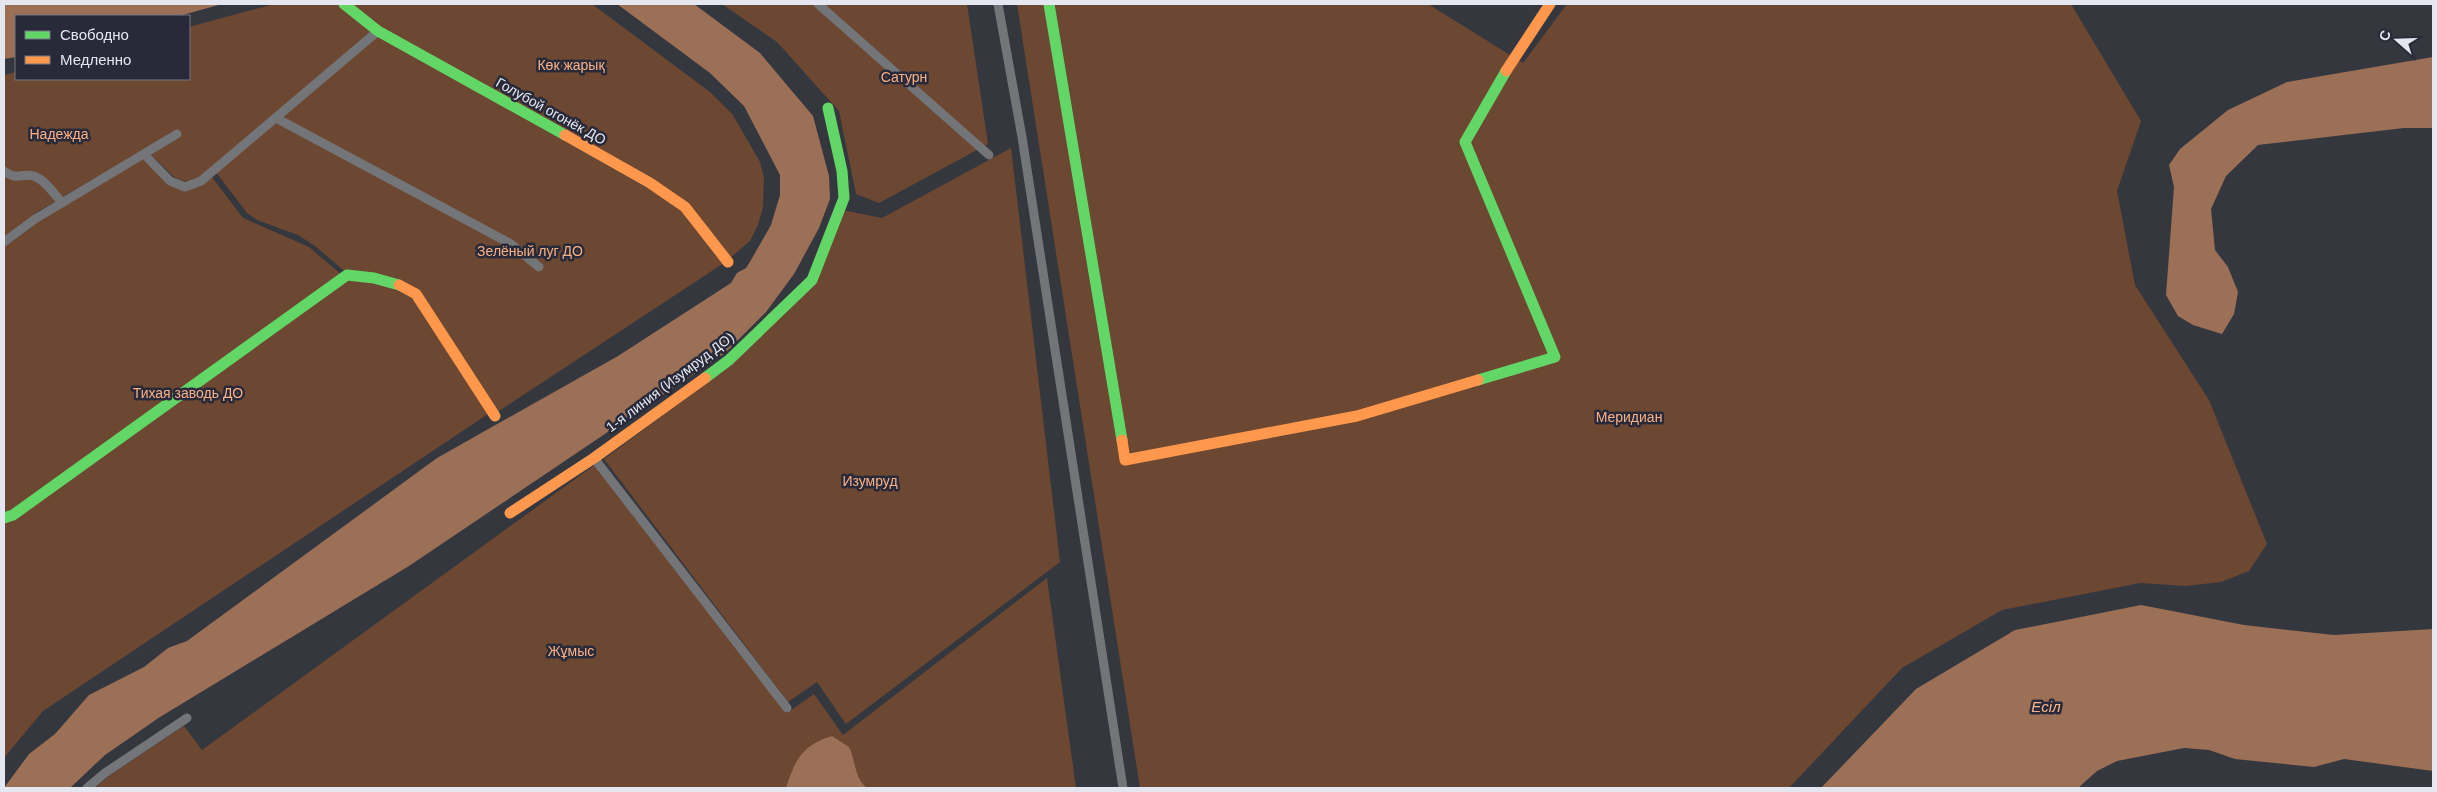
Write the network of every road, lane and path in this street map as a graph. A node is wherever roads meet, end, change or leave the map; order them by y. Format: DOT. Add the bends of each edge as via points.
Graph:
graph roads {
  1 [pos="344,4"];
  2 [pos="818,4"];
  3 [pos="998,4"];
  4 [pos="1049,4"];
  5 [pos="1550,4"];
  6 [pos="378,31"];
  7 [pos="828,108"];
  8 [pos="276,118"];
  9 [pos="177,134"];
  10 [pos="144,154"];
  11 [pos="989,155"];
  12 [pos="4,170"];
  13 [pos="62,203"];
  14 [pos="4,242"];
  15 [pos="728,262"];
  16 [pos="539,267"];
  17 [pos="495,416"];
  18 [pos="594,458"];
  19 [pos="510,512"];
  20 [pos="4,518"];
  21 [pos="787,708"];
  22 [pos="187,718"];
  23 [pos="87,788"];
  24 [pos="1123,788"];
  1 -- 6 [label="street, Голубой огонёк ДО"];
  2 -- 11 [label="street"];
  3 -- 24 [label="street" via="1024,147"];
  4 -- 5 [label="street" via="1125,460 1357,416 1555,357 1465,142 1515,56"];
  6 -- 8 [label="street"];
  6 -- 15 [label="street, Голубой огонёк ДО" via="650,183 685,207"];
  7 -- 18 [label="street, 1-я линия (Изумруд ДО)" via="842,171 844,198 812,280 729,360"];
  8 -- 10 [label="street" via="201,181 185,187 170,181"];
  8 -- 16 [label="street" via="511,244"];
  9 -- 10 [label="street"];
  10 -- 13 [label="street"];
  12 -- 13 [label="street" via="16,178 37,177"];
  13 -- 14 [label="street"];
  17 -- 20 [label="street" via="416,294 370,276 347,275 14,515"];
  18 -- 19 [label="street, 1-я линия (Изумруд ДО)"];
  18 -- 21 [label="street"];
  22 -- 23 [label="street"];
}
